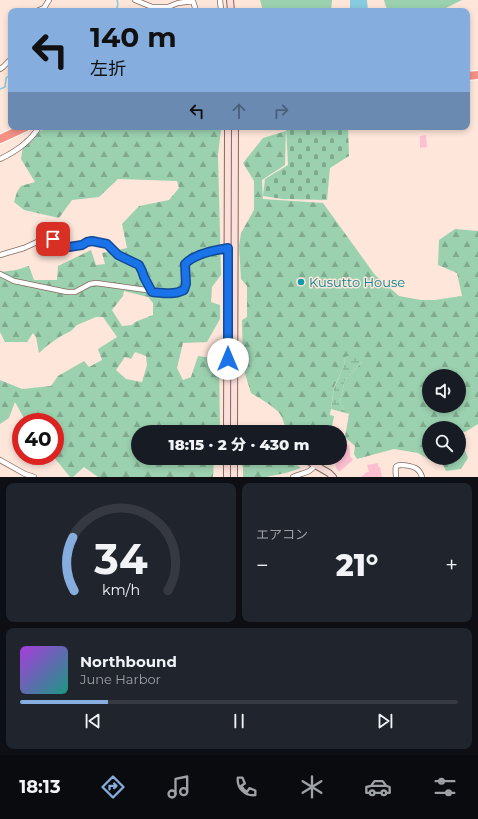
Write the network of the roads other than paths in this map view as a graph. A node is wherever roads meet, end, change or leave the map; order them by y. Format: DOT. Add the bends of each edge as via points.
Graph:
graph roads {
  1 [pos="135,0"];
  2 [pos="195,8"];
  3 [pos="8,62"];
  4 [pos="0,69"];
  5 [pos="20,130"];
  6 [pos="37,130"];
  7 [pos="228,130"];
  8 [pos="235,130"];
  9 [pos="0,139"];
  10 [pos="0,159"];
  11 [pos="232,247"];
  12 [pos="0,255"];
  13 [pos="0,274"];
  14 [pos="152,292"];
  15 [pos="227,425"];
  16 [pos="234,425"];
  17 [pos="0,460"];
  18 [pos="227,465"];
  19 [pos="234,465"];
  20 [pos="315,465"];
  21 [pos="24,476"];
  22 [pos="34,477"];
  23 [pos="227,477"];
  24 [pos="234,477"];
  25 [pos="293,477"];
  26 [pos="333,477"];
  27 [pos="396,477"];
  28 [pos="422,477"];
  1 -- 2 [label="street" via="152,7 168,7 193,1"];
  3 -- 4 [label="street"];
  5 -- 9 [label="highway"];
  6 -- 10 [label="street" via="14,152"];
  7 -- 11 [label="street"];
  8 -- 11 [label="street"];
  11 -- 14 [label="street" via="189,260 185,264 186,284 184,290 179,293"];
  11 -- 15 [label="street"];
  11 -- 16 [label="street"];
  12 -- 14 [label="street" via="48,237 69,247 92,241 99,242 107,244 118,255 139,265"];
  13 -- 14 [label="street" via="14,281 67,292 75,292 96,283"];
  17 -- 21 [label="street"];
  18 -- 23 [label="street"];
  19 -- 24 [label="street"];
  20 -- 25 [label="street" via="311,470"];
  20 -- 26 [label="street"];
  21 -- 22 [label="street"];
  27 -- 28 [label="street" via="395,469 398,465 418,469"];
}
